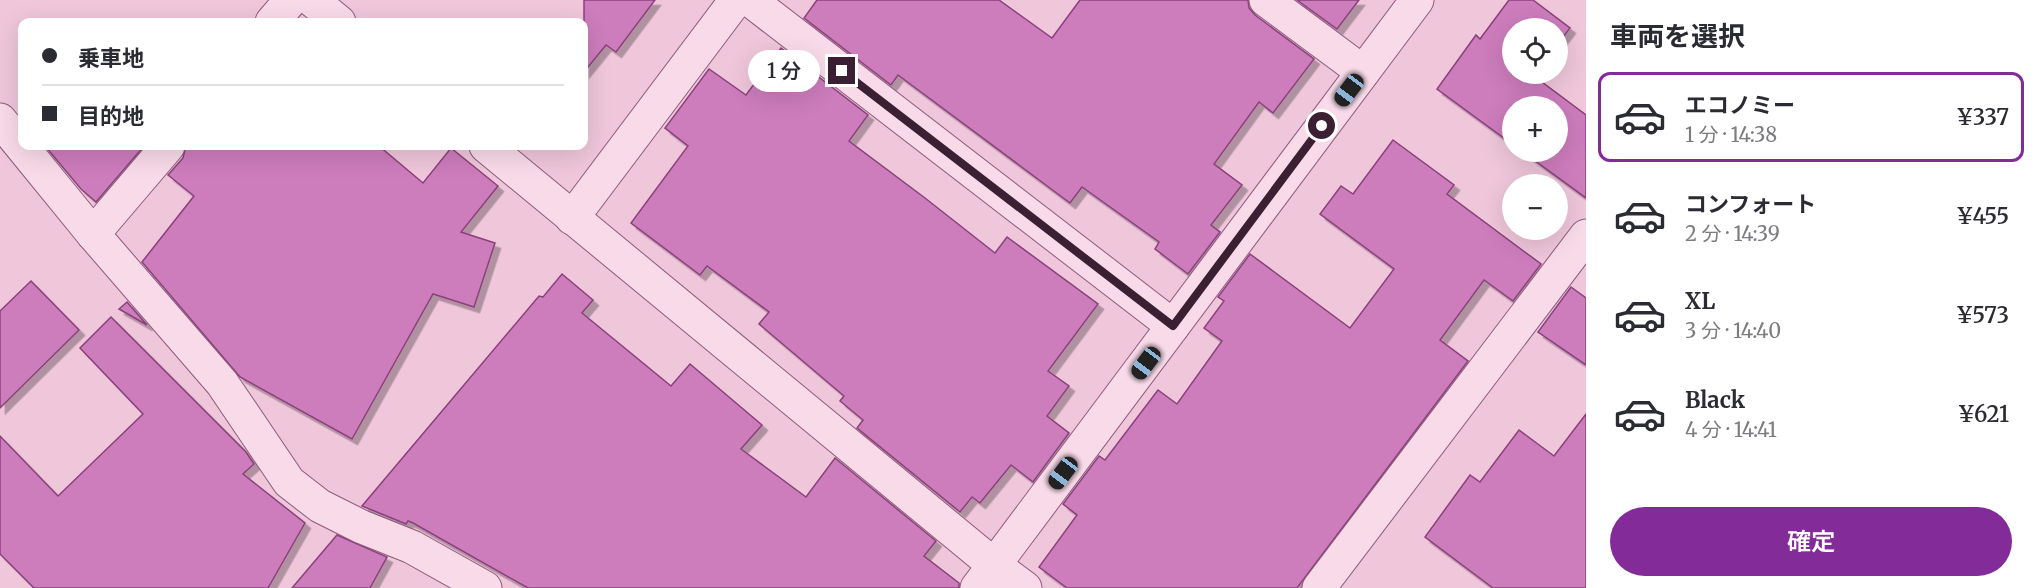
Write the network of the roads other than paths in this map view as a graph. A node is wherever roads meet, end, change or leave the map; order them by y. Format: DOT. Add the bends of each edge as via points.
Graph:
graph roads {
  1 [pos="291,0"];
  2 [pos="312,0"];
  3 [pos="736,0"];
  4 [pos="750,0"];
  5 [pos="1266,0"];
  6 [pos="1417,0"];
  7 [pos="275,18"];
  8 [pos="334,18"];
  9 [pos="1363,72"];
  10 [pos="0,120"];
  11 [pos="18,142"];
  12 [pos="24,150"];
  13 [pos="165,150"];
  14 [pos="491,150"];
  15 [pos="572,218"];
  16 [pos="93,234"];
  17 [pos="1586,236"];
  18 [pos="1173,326"];
  19 [pos="986,577"];
  20 [pos="485,588"];
  21 [pos="1025,588"];
  22 [pos="1319,588"];
  1 -- 7 [label="street"];
  2 -- 8 [label="street"];
  3 -- 15 [label="street"];
  4 -- 18 [label="street"];
  5 -- 9 [label="street"];
  6 -- 9 [label="street"];
  9 -- 18 [label="street"];
  10 -- 11 [label="street"];
  12 -- 16 [label="street"];
  13 -- 16 [label="street"];
  14 -- 15 [label="street"];
  15 -- 19 [label="street"];
  16 -- 20 [label="street" via="222,383 289,482 320,506 412,546"];
  17 -- 22 [label="street"];
  18 -- 19 [label="street"];
  19 -- 21 [label="street"];
}
